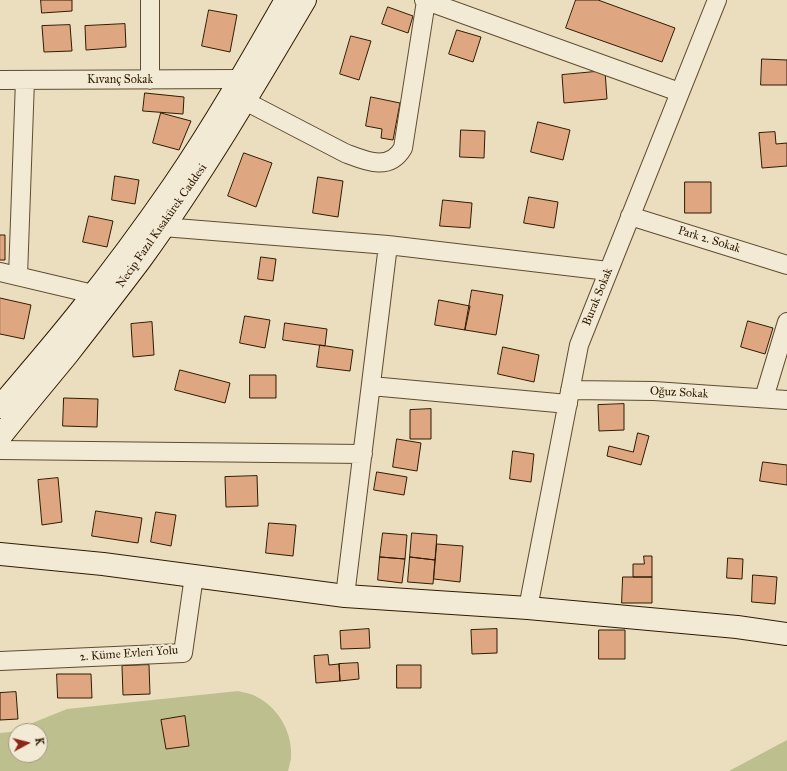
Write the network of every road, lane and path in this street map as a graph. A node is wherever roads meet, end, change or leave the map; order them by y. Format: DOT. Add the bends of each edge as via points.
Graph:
graph roads {
  1 [pos="150,0"];
  2 [pos="286,0"];
  3 [pos="305,0"];
  4 [pos="425,0"];
  5 [pos="716,0"];
  6 [pos="0,80"];
  7 [pos="24,80"];
  8 [pos="150,80"];
  9 [pos="240,80"];
  10 [pos="680,92"];
  11 [pos="245,101"];
  12 [pos="630,216"];
  13 [pos="163,227"];
  14 [pos="388,244"];
  15 [pos="787,264"];
  16 [pos="608,271"];
  17 [pos="0,272"];
  18 [pos="18,276"];
  19 [pos="93,294"];
  20 [pos="787,322"];
  21 [pos="371,386"];
  22 [pos="4,396"];
  23 [pos="569,397"];
  24 [pos="764,398"];
  25 [pos="787,400"];
  26 [pos="0,437"];
  27 [pos="0,450"];
  28 [pos="363,454"];
  29 [pos="0,554"];
  30 [pos="194,576"];
  31 [pos="345,596"];
  32 [pos="528,608"];
  33 [pos="787,634"];
  34 [pos="0,661"];
  1 -- 8 [label="street"];
  2 -- 9 [label="street, Necip Fazıl Kısakürek Caddesi"];
  3 -- 11 [label="street, Necip Fazıl Kısakürek Caddesi"];
  4 -- 10 [label="street"];
  4 -- 11 [label="street" via="403,148 400,154 390,161 378,163 346,153"];
  5 -- 10 [label="street, Burak Sokak"];
  6 -- 7 [label="street, Kıvanç Sokak"];
  7 -- 8 [label="street, Kıvanç Sokak"];
  7 -- 18 [label="street"];
  8 -- 9 [label="street, Kıvanç Sokak"];
  9 -- 19 [label="street, Necip Fazıl Kısakürek Caddesi" via="173,185"];
  10 -- 12 [label="street, Burak Sokak"];
  11 -- 13 [label="street, Necip Fazıl Kısakürek Caddesi"];
  12 -- 15 [label="street, Park 2. Sokak"];
  12 -- 16 [label="street, Burak Sokak"];
  13 -- 14 [label="street"];
  13 -- 26 [label="street, Necip Fazıl Kısakürek Caddesi" via="105,307"];
  14 -- 16 [label="street"];
  14 -- 21 [label="street"];
  16 -- 23 [label="street, Burak Sokak" via="579,345"];
  17 -- 18 [label="street"];
  18 -- 19 [label="street"];
  19 -- 22 [label="street, Necip Fazıl Kısakürek Caddesi"];
  20 -- 24 [label="street"];
  21 -- 23 [label="street, Oğuz Sokak"];
  21 -- 28 [label="street"];
  23 -- 24 [label="street, Oğuz Sokak" via="654,391"];
  23 -- 32 [label="street, Burak Sokak"];
  24 -- 25 [label="street, Oğuz Sokak"];
  27 -- 28 [label="street"];
  28 -- 31 [label="street"];
  29 -- 30 [label="street"];
  30 -- 31 [label="street"];
  30 -- 34 [label="street, 2. Küme Evleri Yolu" via="183,653"];
  31 -- 32 [label="street"];
  32 -- 33 [label="street"];
}
